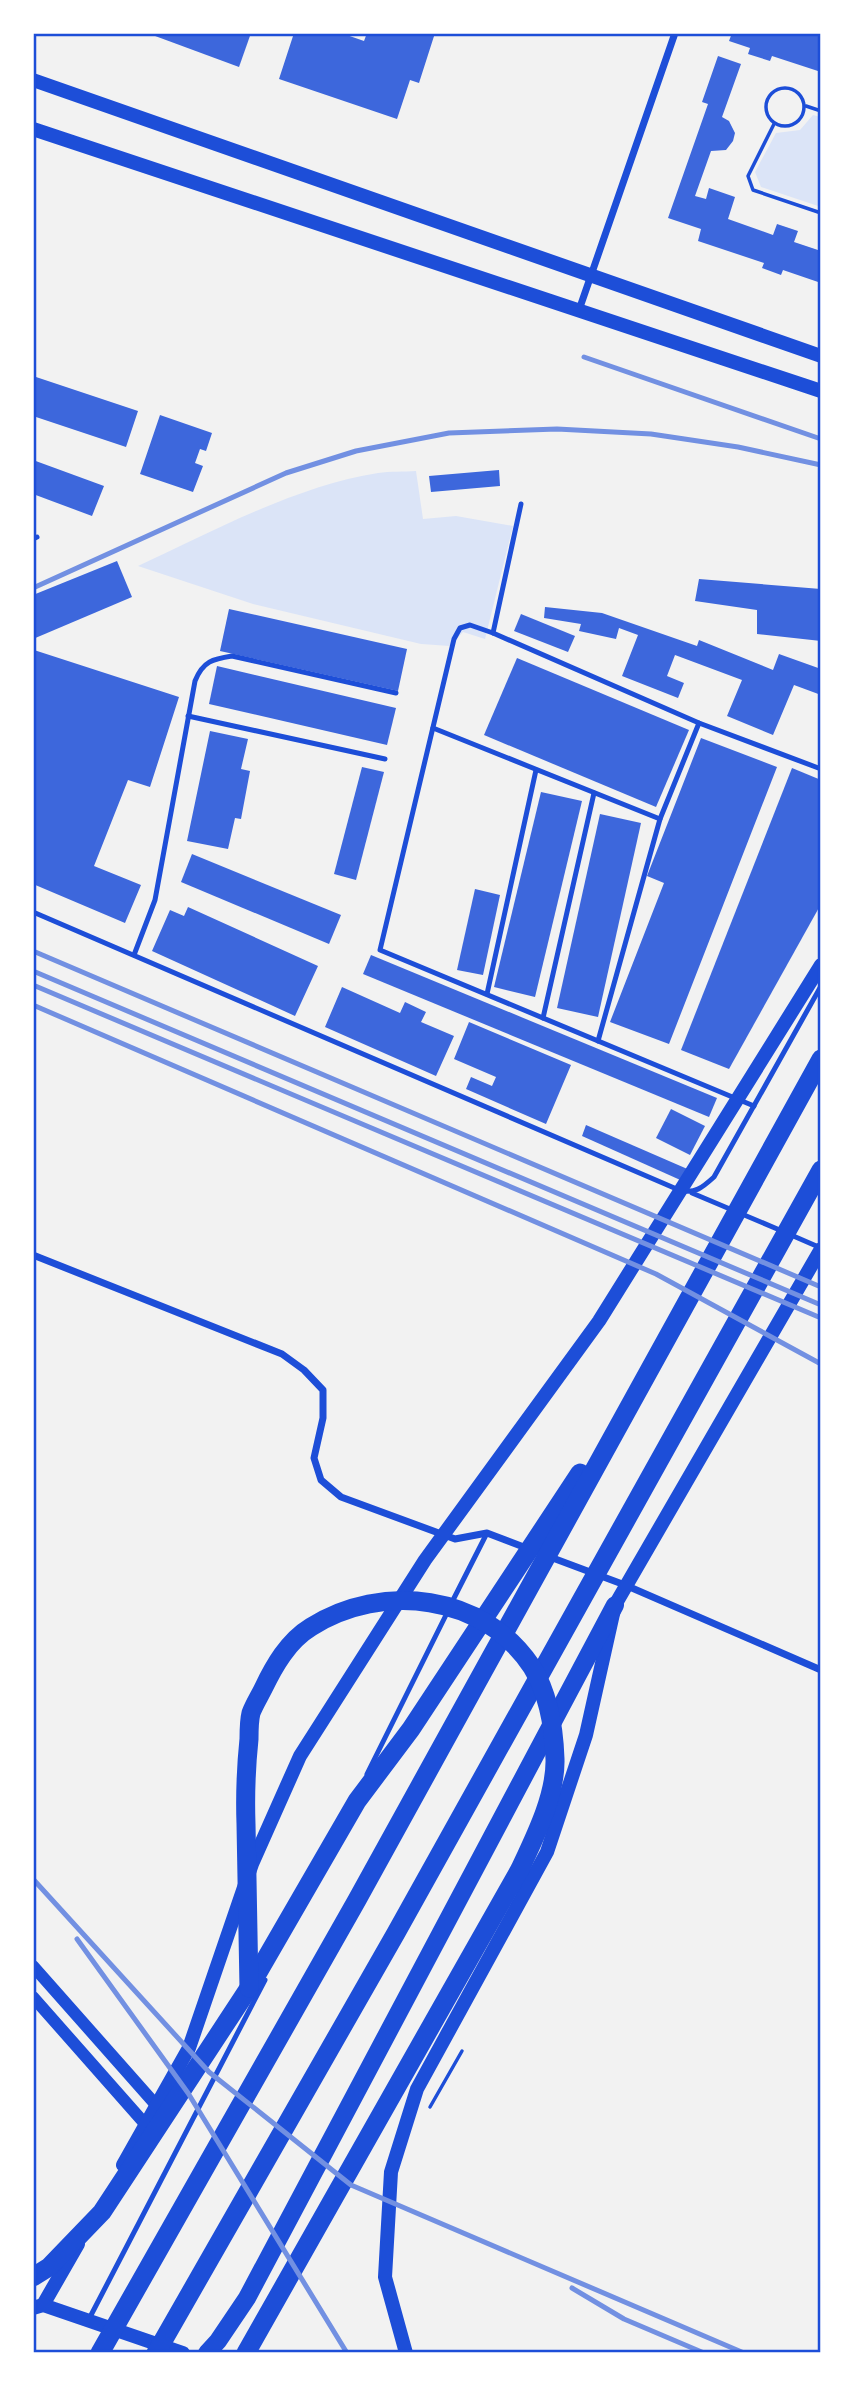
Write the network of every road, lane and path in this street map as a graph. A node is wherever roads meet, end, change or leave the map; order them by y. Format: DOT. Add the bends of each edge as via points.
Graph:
graph roads {
  1 [pos="674,33"];
  2 [pos="33,80"];
  3 [pos="806,106"];
  4 [pos="821,111"];
  5 [pos="774,124"];
  6 [pos="33,129"];
  7 [pos="821,213"];
  8 [pos="592,275"];
  9 [pos="579,310"];
  10 [pos="821,356"];
  11 [pos="821,391"];
  12 [pos="521,504"];
  13 [pos="492,633"];
  14 [pos="396,693"];
  15 [pos="188,716"];
  16 [pos="699,723"];
  17 [pos="433,728"];
  18 [pos="385,759"];
  19 [pos="536,769"];
  20 [pos="821,769"];
  21 [pos="594,793"];
  22 [pos="660,819"];
  23 [pos="33,912"];
  24 [pos="134,955"];
  25 [pos="821,965"];
  26 [pos="821,986"];
  27 [pos="487,994"];
  28 [pos="543,1018"];
  29 [pos="598,1041"];
  30 [pos="821,1059"];
  31 [pos="754,1106"];
  32 [pos="821,1170"];
  33 [pos="692,1193"];
  34 [pos="820,1247"];
  35 [pos="33,1255"];
  36 [pos="660,1353"];
  37 [pos="487,1532"];
  38 [pos="615,1605"];
  39 [pos="821,1670"];
  40 [pos="278,1954"];
  41 [pos="33,1966"];
  42 [pos="257,1983"];
  43 [pos="33,1997"];
  44 [pos="156,2105"];
  45 [pos="146,2125"];
  46 [pos="33,2277"];
  47 [pos="38,2306"];
  48 [pos="89,2319"];
  49 [pos="100,2353"];
  50 [pos="156,2353"];
  51 [pos="183,2353"];
  52 [pos="207,2353"];
  53 [pos="246,2353"];
  54 [pos="406,2353"];
  1 -- 8 [label="street"];
  2 -- 8 [label="main road"];
  3 -- 4 [label="path"];
  3 -- 5 [label="path" via="793,125"];
  3 -- 5 [label="path" via="797,92 788,87 777,89 765,105"];
  5 -- 7 [label="path" via="748,176 753,190"];
  6 -- 9 [label="main road"];
  8 -- 9 [label="street"];
  8 -- 10 [label="main road"];
  9 -- 11 [label="main road"];
  12 -- 13 [label="lane"];
  13 -- 16 [label="lane"];
  13 -- 17 [label="lane" via="470,625 460,628"];
  14 -- 15 [label="lane" via="232,656 214,659 200,669"];
  15 -- 18 [label="lane"];
  15 -- 24 [label="lane" via="155,900"];
  16 -- 20 [label="lane"];
  16 -- 22 [label="lane"];
  17 -- 19 [label="lane"];
  17 -- 27 [label="lane" via="380,950"];
  19 -- 21 [label="lane"];
  19 -- 27 [label="lane"];
  21 -- 22 [label="lane"];
  21 -- 28 [label="lane"];
  22 -- 29 [label="lane"];
  23 -- 24 [label="lane"];
  24 -- 33 [label="lane"];
  25 -- 44 [label="main road" via="599,1321 425,1560 300,1756 252,1864 189,2049"];
  26 -- 31 [label="lane"];
  27 -- 28 [label="lane"];
  28 -- 29 [label="lane"];
  29 -- 31 [label="lane"];
  30 -- 36 [label="highway"];
  31 -- 33 [label="lane" via="714,1177"];
  32 -- 50 [label="highway"];
  33 -- 34 [label="lane"];
  34 -- 38 [label="main road"];
  35 -- 37 [label="street" via="282,1354 304,1370 323,1390 323,1418 314,1458 321,1480 341,1497 454,1539"];
  36 -- 42 [label="highway" via="411,1729 357,1801"];
  36 -- 49 [label="highway"];
  37 -- 39 [label="street" via="625,1585"];
  37 -- 40 [label="lane"];
  38 -- 52 [label="main road" via="247,2298"];
  38 -- 54 [label="main road" via="586,1735 547,1852 418,2089 391,2172 385,2277"];
  41 -- 44 [label="street"];
  42 -- 46 [label="highway" via="102,2212 49,2267"];
  42 -- 48 [label="lane"];
  42 -- 53 [label="highway" via="245,1776 251,1713 287,1647 341,1612 413,1599 442,1603 489,1624 519,1651 541,1684 548,1706 555,1761 536,1836"];
  43 -- 45 [label="street"];
  44 -- 45 [label="main road"];
  45 -- 47 [label="main road"];
  47 -- 48 [label="main road"];
  48 -- 51 [label="main road"];
}
